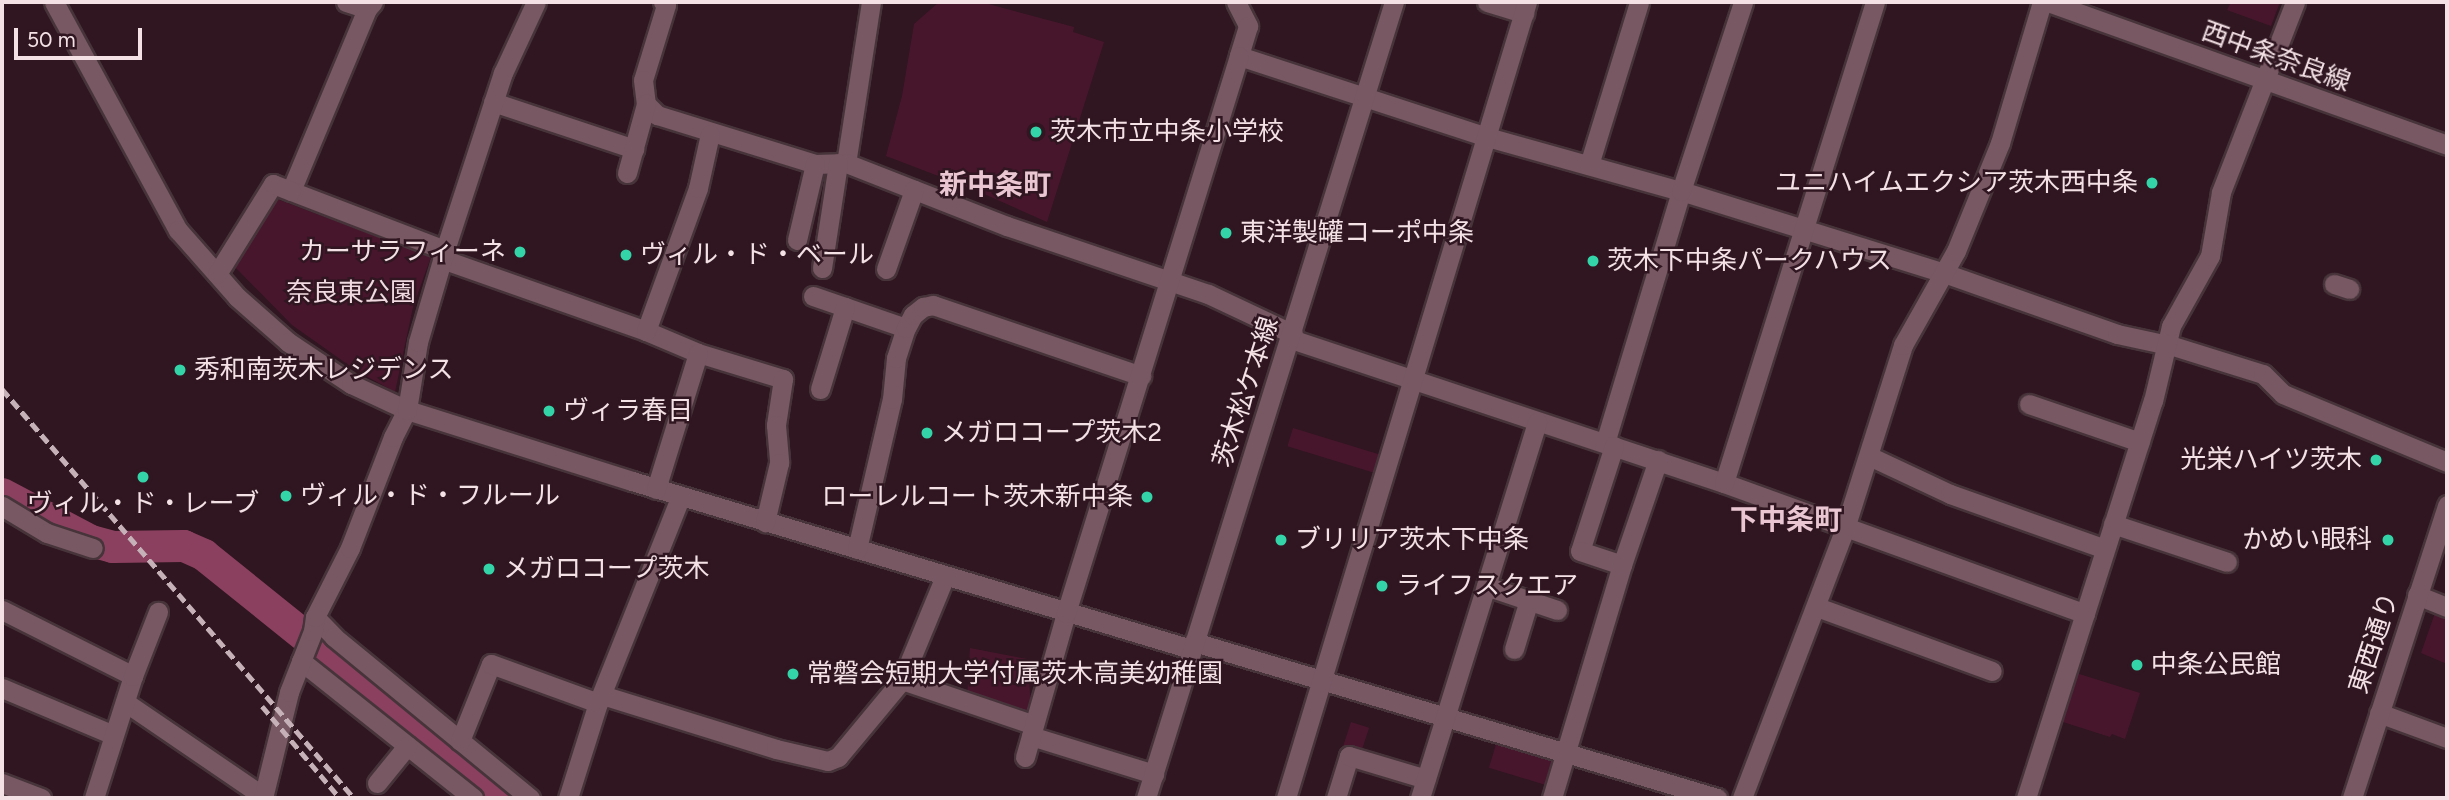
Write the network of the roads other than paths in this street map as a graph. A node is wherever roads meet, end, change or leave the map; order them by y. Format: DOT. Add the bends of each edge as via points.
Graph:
graph roads {
  1 [pos="54,2"];
  2 [pos="346,2"];
  3 [pos="536,2"];
  4 [pos="663,2"];
  5 [pos="871,2"];
  6 [pos="1236,2"];
  7 [pos="1394,2"];
  8 [pos="1488,2"];
  9 [pos="1639,2"];
  10 [pos="1743,2"];
  11 [pos="1875,2"];
  12 [pos="2042,2"];
  13 [pos="2048,2"];
  14 [pos="2295,2"];
  15 [pos="370,5"];
  16 [pos="1526,7"];
  17 [pos="1239,56"];
  18 [pos="2263,82"];
  19 [pos="1364,96"];
  20 [pos="493,102"];
  21 [pos="646,104"];
  22 [pos="710,134"];
  23 [pos="1487,137"];
  24 [pos="2447,145"];
  25 [pos="634,149"];
  26 [pos="842,163"];
  27 [pos="815,164"];
  28 [pos="1588,165"];
  29 [pos="627,173"];
  30 [pos="914,190"];
  31 [pos="291,191"];
  32 [pos="1681,191"];
  33 [pos="1804,229"];
  34 [pos="797,240"];
  35 [pos="443,254"];
  36 [pos="822,268"];
  37 [pos="886,269"];
  38 [pos="1944,273"];
  39 [pos="217,274"];
  40 [pos="1170,283"];
  41 [pos="813,296"];
  42 [pos="845,307"];
  43 [pos="906,328"];
  44 [pos="646,331"];
  45 [pos="1292,337"];
  46 [pos="2164,346"];
  47 [pos="698,353"];
  48 [pos="1140,376"];
  49 [pos="1414,379"];
  50 [pos="820,389"];
  51 [pos="2029,404"];
  52 [pos="407,410"];
  53 [pos="1537,422"];
  54 [pos="2140,442"];
  55 [pos="1609,444"];
  56 [pos="1868,456"];
  57 [pos="1658,460"];
  58 [pos="2447,462"];
  59 [pos="1724,483"];
  60 [pos="656,489"];
  61 [pos="681,496"];
  62 [pos="2447,505"];
  63 [pos="2,506"];
  64 [pos="765,522"];
  65 [pos="2113,524"];
  66 [pos="1845,528"];
  67 [pos="93,548"];
  68 [pos="2105,549"];
  69 [pos="858,550"];
  70 [pos="2227,562"];
  71 [pos="1622,565"];
  72 [pos="945,576"];
  73 [pos="1486,586"];
  74 [pos="2417,595"];
  75 [pos="1529,600"];
  76 [pos="1817,607"];
  77 [pos="2447,607"];
  78 [pos="2,610"];
  79 [pos="1557,610"];
  80 [pos="159,612"];
  81 [pos="1066,613"];
  82 [pos="2085,614"];
  83 [pos="314,624"];
  84 [pos="1193,645"];
  85 [pos="1514,649"];
  86 [pos="301,661"];
  87 [pos="1992,671"];
  88 [pos="133,676"];
  89 [pos="902,680"];
  90 [pos="1321,682"];
  91 [pos="2,688"];
  92 [pos="600,699"];
  93 [pos="125,702"];
  94 [pos="2379,712"];
  95 [pos="1445,718"];
  96 [pos="1033,731"];
  97 [pos="114,735"];
  98 [pos="2447,738"];
  99 [pos="460,741"];
  100 [pos="407,746"];
  101 [pos="1565,754"];
  102 [pos="1025,757"];
  103 [pos="1154,774"];
  104 [pos="2,783"];
  105 [pos="377,783"];
  106 [pos="1423,789"];
  107 [pos="465,796"];
  108 [pos="263,797"];
  109 [pos="41,798"];
  110 [pos="94,798"];
  111 [pos="530,798"];
  112 [pos="568,798"];
  113 [pos="1146,798"];
  114 [pos="1286,798"];
  115 [pos="1335,798"];
  116 [pos="1552,798"];
  117 [pos="1717,798"];
  118 [pos="1742,798"];
  119 [pos="2026,798"];
  120 [pos="2352,798"];
  1 -- 39 [label="street" via="178,230"];
  2 -- 15 [label="street"];
  3 -- 20 [label="street"];
  4 -- 21 [label="street" via="666,5 643,80"];
  5 -- 26 [label="street"];
  6 -- 17 [label="street" via="1248,26"];
  7 -- 19 [label="street, 茨木松ケ本線"];
  8 -- 16 [label="street"];
  9 -- 28 [label="street"];
  10 -- 32 [label="street"];
  11 -- 33 [label="street"];
  12 -- 38 [label="street" via="2000,144"];
  13 -- 18 [label="street, 西中条奈良線"];
  14 -- 18 [label="street"];
  15 -- 31 [label="street"];
  16 -- 23 [label="street"];
  17 -- 19 [label="street"];
  17 -- 40 [label="street"];
  18 -- 24 [label="street, 西中条奈良線"];
  18 -- 46 [label="street" via="2221,192 2210,256"];
  19 -- 23 [label="street"];
  19 -- 45 [label="street, 茨木松ケ本線"];
  20 -- 25 [label="street"];
  20 -- 35 [label="street"];
  21 -- 22 [label="street" via="657,115"];
  21 -- 25 [label="street"];
  22 -- 27 [label="street"];
  22 -- 44 [label="street" via="698,188"];
  23 -- 28 [label="street"];
  23 -- 49 [label="street"];
  25 -- 29 [label="street"];
  26 -- 27 [label="street"];
  26 -- 30 [label="street"];
  26 -- 36 [label="street"];
  27 -- 34 [label="street"];
  28 -- 32 [label="street"];
  30 -- 37 [label="street"];
  30 -- 40 [label="street"];
  31 -- 35 [label="street"];
  31 -- 39 [label="street" via="273,184"];
  32 -- 33 [label="street"];
  32 -- 55 [label="street"];
  33 -- 38 [label="street"];
  33 -- 59 [label="street"];
  35 -- 44 [label="street"];
  35 -- 52 [label="street" via="418,342"];
  38 -- 46 [label="street"];
  38 -- 56 [label="street" via="1903,345"];
  39 -- 52 [label="street" via="288,342 351,383"];
  40 -- 45 [label="street" via="1208,294"];
  40 -- 48 [label="street"];
  41 -- 42 [label="street"];
  42 -- 43 [label="street"];
  42 -- 50 [label="street"];
  43 -- 48 [label="street" via="913,315 933,305"];
  43 -- 69 [label="street"];
  44 -- 47 [label="street"];
  45 -- 49 [label="street"];
  45 -- 84 [label="street, 茨木松ケ本線"];
  46 -- 54 [label="street"];
  46 -- 58 [label="street" via="2263,374 2283,394"];
  47 -- 60 [label="street"];
  47 -- 64 [label="street" via="783,379 776,425 779,463"];
  48 -- 81 [label="street"];
  49 -- 53 [label="street"];
  49 -- 90 [label="street"];
  51 -- 54 [label="street"];
  52 -- 60 [label="street"];
  52 -- 83 [label="street"];
  53 -- 55 [label="street"];
  53 -- 73 [label="street"];
  54 -- 65 [label="street"];
  55 -- 57 [label="street"];
  55 -- 71 [label="street" via="1580,551"];
  56 -- 66 [label="street"];
  56 -- 68 [label="street" via="1950,494"];
  57 -- 59 [label="street"];
  57 -- 71 [label="street"];
  59 -- 66 [label="street"];
  60 -- 61 [label="street"];
  61 -- 64 [label="street"];
  61 -- 92 [label="street"];
  62 -- 74 [label="street, 東西通り"];
  63 -- 67 [label="street" via="47,533"];
  64 -- 69 [label="street"];
  65 -- 68 [label="street"];
  65 -- 70 [label="street"];
  66 -- 76 [label="street"];
  66 -- 82 [label="street"];
  68 -- 82 [label="street"];
  69 -- 72 [label="street"];
  71 -- 101 [label="street"];
  72 -- 81 [label="street"];
  72 -- 89 [label="street"];
  73 -- 75 [label="street"];
  73 -- 95 [label="street"];
  74 -- 77 [label="street"];
  74 -- 94 [label="street, 東西通り"];
  75 -- 79 [label="street"];
  75 -- 85 [label="street"];
  76 -- 87 [label="street"];
  76 -- 118 [label="street"];
  78 -- 88 [label="street"];
  80 -- 88 [label="street"];
  81 -- 84 [label="street"];
  81 -- 96 [label="street"];
  82 -- 119 [label="street"];
  83 -- 86 [label="street"];
  83 -- 99 [label="street"];
  84 -- 90 [label="street"];
  84 -- 103 [label="street, 茨木松ケ本線"];
  86 -- 100 [label="street"];
  86 -- 108 [label="street"];
  88 -- 93 [label="street"];
  89 -- 92 [label="street" via="838,757 828,761"];
  89 -- 96 [label="street"];
  90 -- 95 [label="street"];
  90 -- 114 [label="street"];
  91 -- 97 [label="street"];
  92 -- 99 [label="street" via="491,664"];
  92 -- 112 [label="street"];
  93 -- 97 [label="street"];
  93 -- 108 [label="street"];
  94 -- 98 [label="street"];
  94 -- 120 [label="street, 東西通り"];
  95 -- 101 [label="street"];
  95 -- 106 [label="street"];
  96 -- 102 [label="street"];
  96 -- 103 [label="street"];
  97 -- 110 [label="street"];
  99 -- 111 [label="street"];
  100 -- 105 [label="street"];
  100 -- 107 [label="street"];
  101 -- 116 [label="street"];
  101 -- 117 [label="street"];
  103 -- 113 [label="street, 茨木松ケ本線"];
  104 -- 109 [label="street"];
  106 -- 115 [label="street" via="1349,756"];
}
